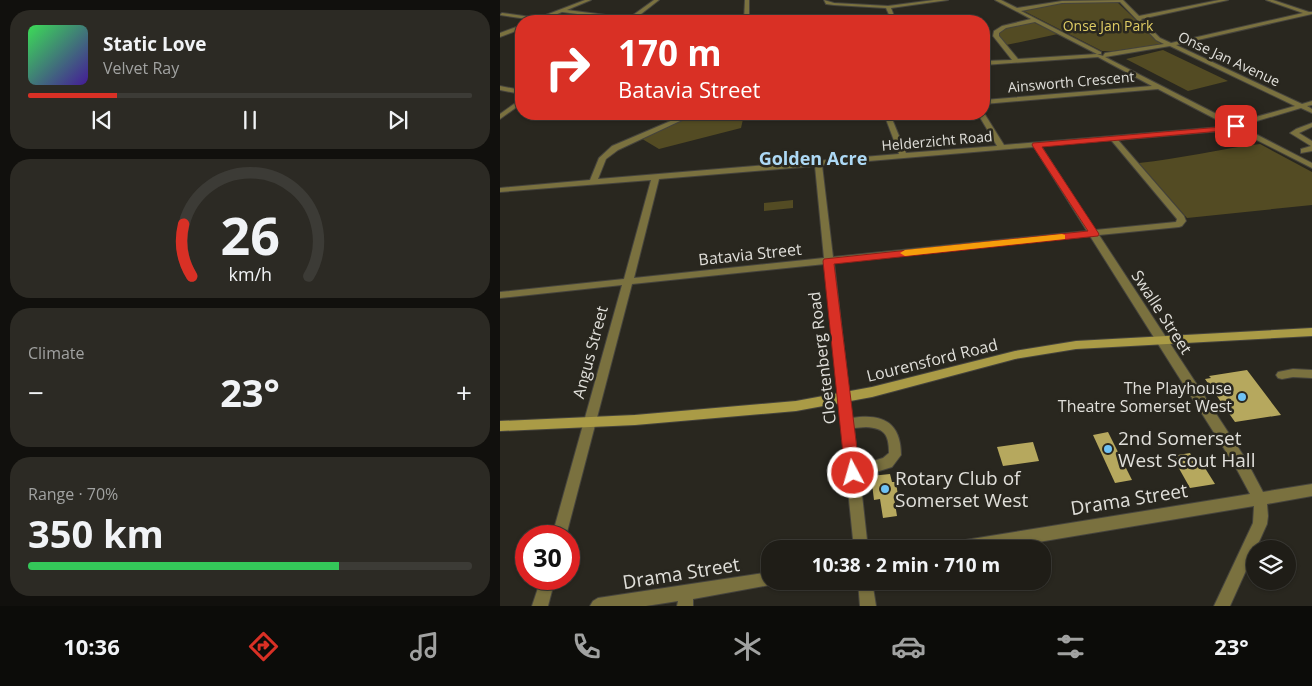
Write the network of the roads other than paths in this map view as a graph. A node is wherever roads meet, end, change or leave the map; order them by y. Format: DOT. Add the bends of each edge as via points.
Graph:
graph roads {
  1 [pos="589,0"];
  2 [pos="657,0"];
  3 [pos="747,0"];
  4 [pos="826,0"];
  5 [pos="946,0"];
  6 [pos="997,0"];
  7 [pos="1120,0"];
  8 [pos="1226,0"];
  9 [pos="1268,0"];
  10 [pos="888,8"];
  11 [pos="1016,10"];
  12 [pos="562,11"];
  13 [pos="1310,13"];
  14 [pos="502,14"];
  15 [pos="551,15"];
  16 [pos="592,15"];
  17 [pos="636,15"];
  18 [pos="747,15"];
  19 [pos="891,15"];
  20 [pos="515,16"];
  21 [pos="1137,18"];
  22 [pos="1035,20"];
  23 [pos="515,29"];
  24 [pos="500,35"];
  25 [pos="1169,46"];
  26 [pos="1100,55"];
  27 [pos="1016,61"];
  28 [pos="990,63"];
  29 [pos="1161,87"];
  30 [pos="500,88"];
  31 [pos="515,91"];
  32 [pos="990,101"];
  33 [pos="1312,103"];
  34 [pos="515,106"];
  35 [pos="1301,106"];
  36 [pos="1312,111"];
  37 [pos="500,117"];
  38 [pos="678,120"];
  39 [pos="889,120"];
  40 [pos="985,120"];
  41 [pos="1312,125"];
  42 [pos="1236,126"];
  43 [pos="1113,138"];
  44 [pos="1312,144"];
  45 [pos="1036,145"];
  46 [pos="1002,148"];
  47 [pos="1312,148"];
  48 [pos="1304,151"];
  49 [pos="903,156"];
  50 [pos="818,163"];
  51 [pos="1312,166"];
  52 [pos="656,177"];
  53 [pos="593,182"];
  54 [pos="500,190"];
  55 [pos="1094,234"];
  56 [pos="828,261"];
  57 [pos="627,282"];
  58 [pos="500,295"];
  59 [pos="1312,332"];
  60 [pos="1161,339"];
  61 [pos="1312,374"];
  62 [pos="1282,375"];
  63 [pos="844,398"];
  64 [pos="590,423"];
  65 [pos="847,424"];
  66 [pos="500,426"];
  67 [pos="853,473"];
  68 [pos="1312,490"];
  69 [pos="1259,498"];
  70 [pos="562,525"];
  71 [pos="860,540"];
  72 [pos="1007,540"];
  73 [pos="761,581"];
  74 [pos="545,590"];
  75 [pos="866,590"];
  76 [pos="686,599"];
  77 [pos="540,606"];
  78 [pos="598,606"];
  79 [pos="868,606"];
  80 [pos="1222,606"];
  1 -- 12 [label="street"];
  2 -- 17 [label="street"];
  3 -- 18 [label="street"];
  4 -- 10 [label="street" via="834,4"];
  5 -- 10 [label="street"];
  6 -- 11 [label="street"];
  7 -- 11 [label="street" via="1062,2"];
  7 -- 21 [label="street, Onse Jan Avenue"];
  8 -- 21 [label="street"];
  9 -- 13 [label="street"];
  10 -- 19 [label="street"];
  11 -- 22 [label="street"];
  12 -- 15 [label="street"];
  12 -- 16 [label="street"];
  13 -- 25 [label="street"];
  14 -- 20 [label="street"];
  21 -- 25 [label="street, Onse Jan Avenue"];
  22 -- 26 [label="street"];
  22 -- 27 [label="street" via="996,32"];
  23 -- 24 [label="street"];
  25 -- 26 [label="street"];
  25 -- 35 [label="street, Onse Jan Avenue"];
  26 -- 27 [label="street"];
  26 -- 29 [label="street"];
  27 -- 28 [label="street"];
  29 -- 32 [label="street, Ainsworth Crescent"];
  29 -- 42 [label="street"];
  30 -- 31 [label="street"];
  33 -- 35 [label="street, Helderzicht Road"];
  34 -- 37 [label="street"];
  35 -- 36 [label="street, Onse Jan Avenue"];
  35 -- 42 [label="street, Helderzicht Road"];
  38 -- 53 [label="street" via="615,148 603,158"];
  39 -- 49 [label="street"];
  40 -- 46 [label="street"];
  41 -- 44 [label="street" via="1294,133"];
  42 -- 43 [label="street, Helderzicht Road"];
  42 -- 51 [label="street"];
  43 -- 45 [label="street, Helderzicht Road"];
  43 -- 55 [label="street, Batavia Street" via="1181,218 1181,222"];
  45 -- 46 [label="street, Helderzicht Road"];
  45 -- 55 [label="street, Swalle Street"];
  46 -- 49 [label="street, Helderzicht Road"];
  47 -- 48 [label="street"];
  49 -- 50 [label="street, Helderzicht Road"];
  50 -- 52 [label="street, Helderzicht Road"];
  50 -- 56 [label="street, Cloetenberg Road"];
  52 -- 53 [label="street, Helderzicht Road"];
  52 -- 57 [label="street, Angus Street"];
  53 -- 54 [label="street, Helderzicht Road"];
  55 -- 56 [label="street, Batavia Street"];
  55 -- 60 [label="street, Swalle Street"];
  56 -- 57 [label="street, Batavia Street"];
  56 -- 63 [label="street, Cloetenberg Road"];
  57 -- 58 [label="street, Batavia Street"];
  57 -- 64 [label="street, Angus Street"];
  59 -- 60 [label="street, Lourensford Road"];
  60 -- 63 [label="street, Lourensford Road" via="1040,350"];
  60 -- 69 [label="street, Swalle Street" via="1240,462"];
  61 -- 62 [label="street"];
  63 -- 64 [label="street, Lourensford Road" via="774,409"];
  63 -- 65 [label="street, Cloetenberg Road"];
  64 -- 66 [label="street, Lourensford Road"];
  64 -- 70 [label="street, Angus Street"];
  65 -- 67 [label="street, Cloetenberg Road"];
  65 -- 67 [label="street" via="872,421 885,425 896,445 895,455 887,463"];
  67 -- 71 [label="street, Cloetenberg Road"];
  68 -- 69 [label="street, Drama Street"];
  69 -- 72 [label="street, Drama Street"];
  69 -- 80 [label="street" via="1260,524"];
  73 -- 76 [label="street, Drama Street"];
  74 -- 77 [label="street"];
  75 -- 79 [label="street"];
  76 -- 78 [label="street, Drama Street"];
}
